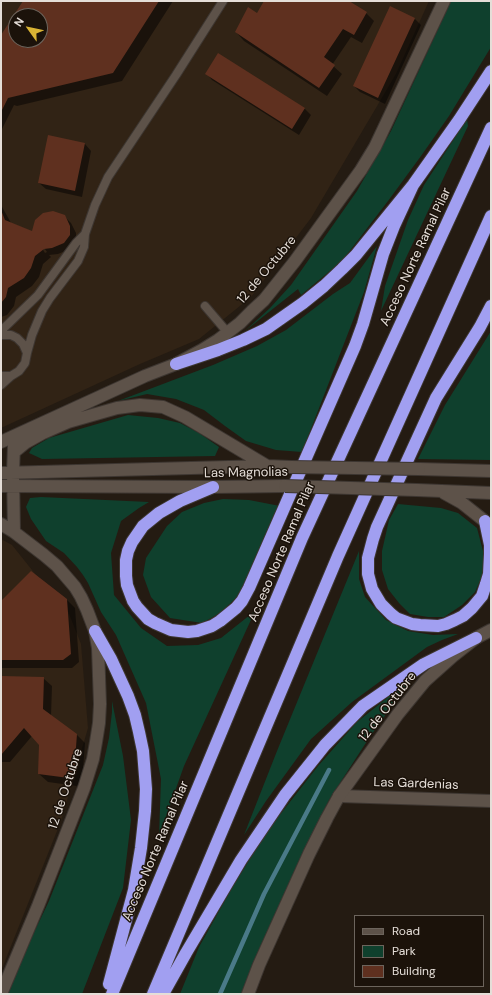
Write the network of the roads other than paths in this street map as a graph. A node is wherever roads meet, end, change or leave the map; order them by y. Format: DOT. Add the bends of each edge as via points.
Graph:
graph roads {
  1 [pos="223,1"];
  2 [pos="444,1"];
  3 [pos="491,71"];
  4 [pos="491,128"];
  5 [pos="414,185"];
  6 [pos="491,216"];
  7 [pos="85,234"];
  8 [pos="205,306"];
  9 [pos="491,306"];
  10 [pos="228,333"];
  11 [pos="1,334"];
  12 [pos="27,353"];
  13 [pos="176,364"];
  14 [pos="1,376"];
  15 [pos="11,376"];
  16 [pos="1,385"];
  17 [pos="14,436"];
  18 [pos="1,442"];
  19 [pos="14,452"];
  20 [pos="267,466"];
  21 [pos="491,471"];
  22 [pos="7,473"];
  23 [pos="7,486"];
  24 [pos="213,487"];
  25 [pos="441,491"];
  26 [pos="491,493"];
  27 [pos="1,524"];
  28 [pos="488,524"];
  29 [pos="14,532"];
  30 [pos="491,630"];
  31 [pos="95,631"];
  32 [pos="476,638"];
  33 [pos="339,796"];
  34 [pos="491,801"];
  35 [pos="1,994"];
  36 [pos="107,994"];
  37 [pos="112,994"];
  38 [pos="153,994"];
  39 [pos="163,994"];
  40 [pos="248,994"];
  1 -- 7 [label="lane" via="108,177"];
  2 -- 10 [label="street, 12 de Octubre" via="361,170 278,283 264,300"];
  3 -- 5 [label="highway"];
  4 -- 37 [label="highway, Acceso Norte Ramal Pilar" via="302,538"];
  5 -- 13 [label="highway" via="356,255 303,303 266,329 218,350"];
  5 -- 24 [label="highway" via="383,254 355,346 242,601 212,626 188,632 171,630 148,619 133,601 126,576 128,551 143,526 159,513"];
  6 -- 38 [label="highway" via="338,556"];
  7 -- 11 [label="lane" via="38,294"];
  7 -- 12 [label="lane" via="84,247 78,261 42,311"];
  8 -- 10 [label="lane"];
  9 -- 28 [label="highway" via="436,398 377,527 368,558 368,574 372,589 381,604 396,618 412,624 429,626 455,620 472,608 482,596 488,574"];
  10 -- 13 [label="street, 12 de Octubre"];
  11 -- 12 [label="lane" via="17,338"];
  12 -- 15 [label="lane" via="25,363"];
  13 -- 17 [label="street, 12 de Octubre"];
  14 -- 15 [label="lane"];
  15 -- 16 [label="lane"];
  17 -- 18 [label="street, 12 de Octubre"];
  17 -- 19 [label="street"];
  19 -- 20 [label="street" via="43,433 68,422 117,408 149,405 162,407 185,417"];
  19 -- 22 [label="street"];
  20 -- 21 [label="street, Las Magnolias, bridge"];
  20 -- 22 [label="street, Las Magnolias"];
  22 -- 23 [label="street"];
  23 -- 24 [label="street, Las Magnolias"];
  23 -- 29 [label="street"];
  24 -- 25 [label="street, Las Magnolias, bridge" via="285,486"];
  25 -- 26 [label="street, Las Magnolias"];
  25 -- 28 [label="street" via="462,503"];
  27 -- 29 [label="street, 12 de Octubre"];
  29 -- 31 [label="street, 12 de Octubre" via="44,555 71,582 84,603"];
  30 -- 32 [label="street, 12 de Octubre"];
  31 -- 35 [label="street, 12 de Octubre" via="99,654 100,704 92,759 84,788"];
  31 -- 36 [label="highway" via="111,659 135,715 143,751 146,789 144,826 135,883"];
  32 -- 33 [label="street, 12 de Octubre" via="452,656 416,692"];
  32 -- 39 [label="highway" via="424,664 363,706 325,745 285,794 242,860"];
  33 -- 34 [label="street, Las Gardenias"];
  33 -- 40 [label="street, 12 de Octubre" via="310,854"];
}
